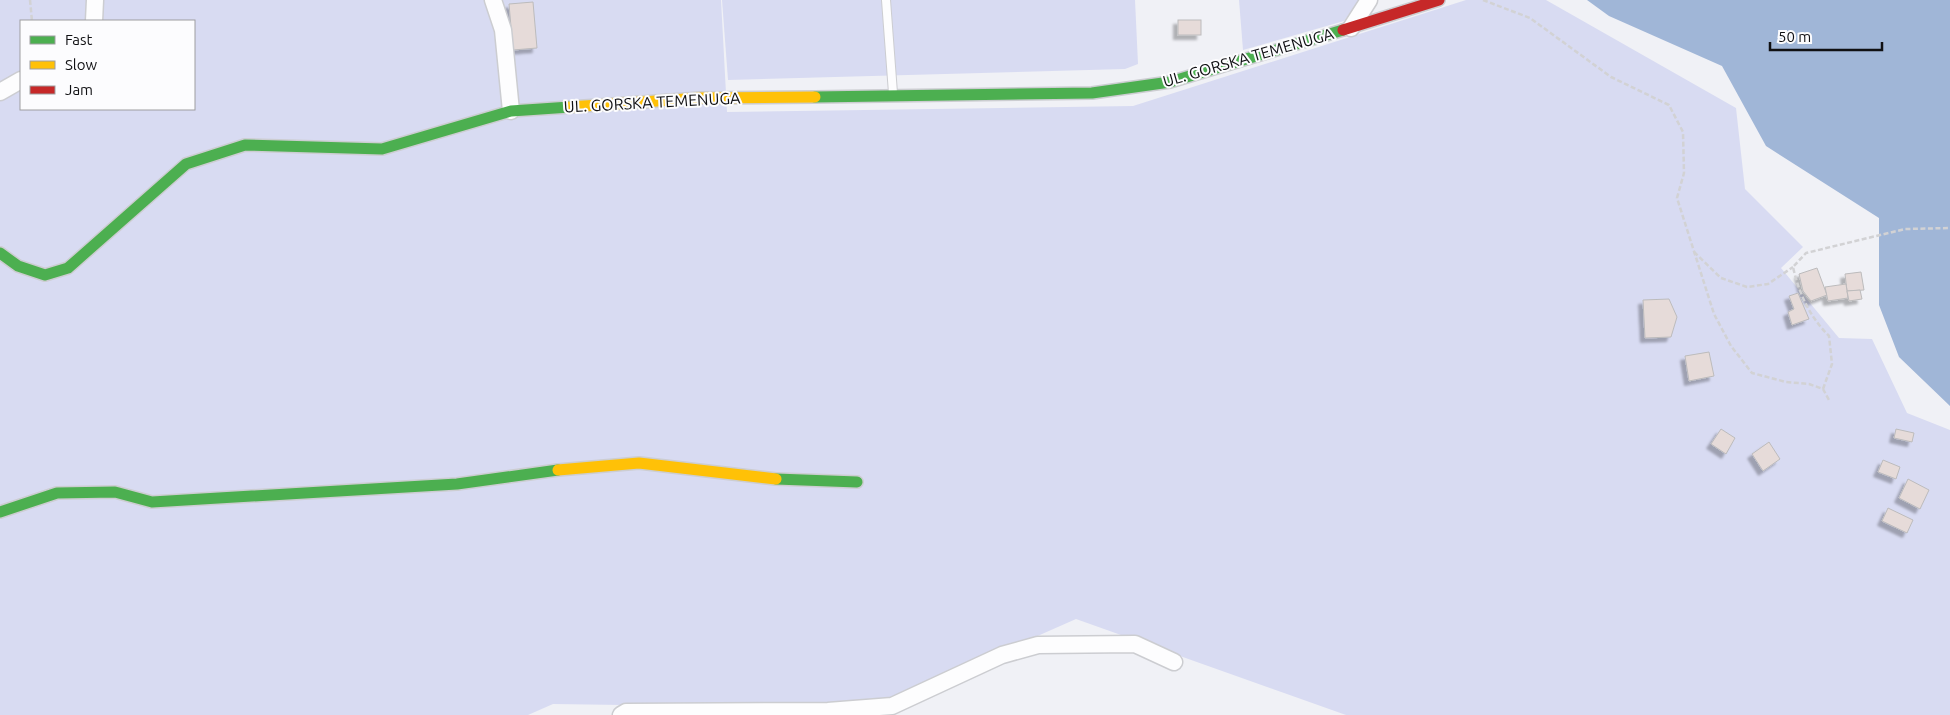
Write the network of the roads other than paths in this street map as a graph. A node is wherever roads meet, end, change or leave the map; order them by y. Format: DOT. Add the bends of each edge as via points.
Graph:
graph roads {
  1 [pos="95,0"];
  2 [pos="493,0"];
  3 [pos="886,0"];
  4 [pos="1369,0"];
  5 [pos="1438,0"];
  6 [pos="94,20"];
  7 [pos="1351,28"];
  8 [pos="20,81"];
  9 [pos="0,92"];
  10 [pos="892,95"];
  11 [pos="511,111"];
  12 [pos="0,254"];
  13 [pos="857,482"];
  14 [pos="0,512"];
  15 [pos="1174,662"];
  16 [pos="621,715"];
  1 -- 6 [label="street"];
  2 -- 11 [label="street" via="503,30"];
  3 -- 10 [label="lane"];
  4 -- 7 [label="street, UL. GORSKA TEMENUGA"];
  5 -- 7 [label="street, UL. GORSKA TEMENUGA"];
  7 -- 10 [label="street, UL. GORSKA TEMENUGA" via="1170,82 1092,93"];
  8 -- 9 [label="street"];
  10 -- 11 [label="street, UL. GORSKA TEMENUGA" via="700,98"];
  11 -- 12 [label="street, UL. GORSKA TEMENUGA" via="382,149 245,145 186,164 68,268 45,275 18,266"];
  13 -- 14 [label="street" via="772,479 639,463 457,484 160,502 115,492 57,494"];
  15 -- 16 [label="street" via="1135,644 1038,645 1002,655 892,706 828,711 626,712"];
}
